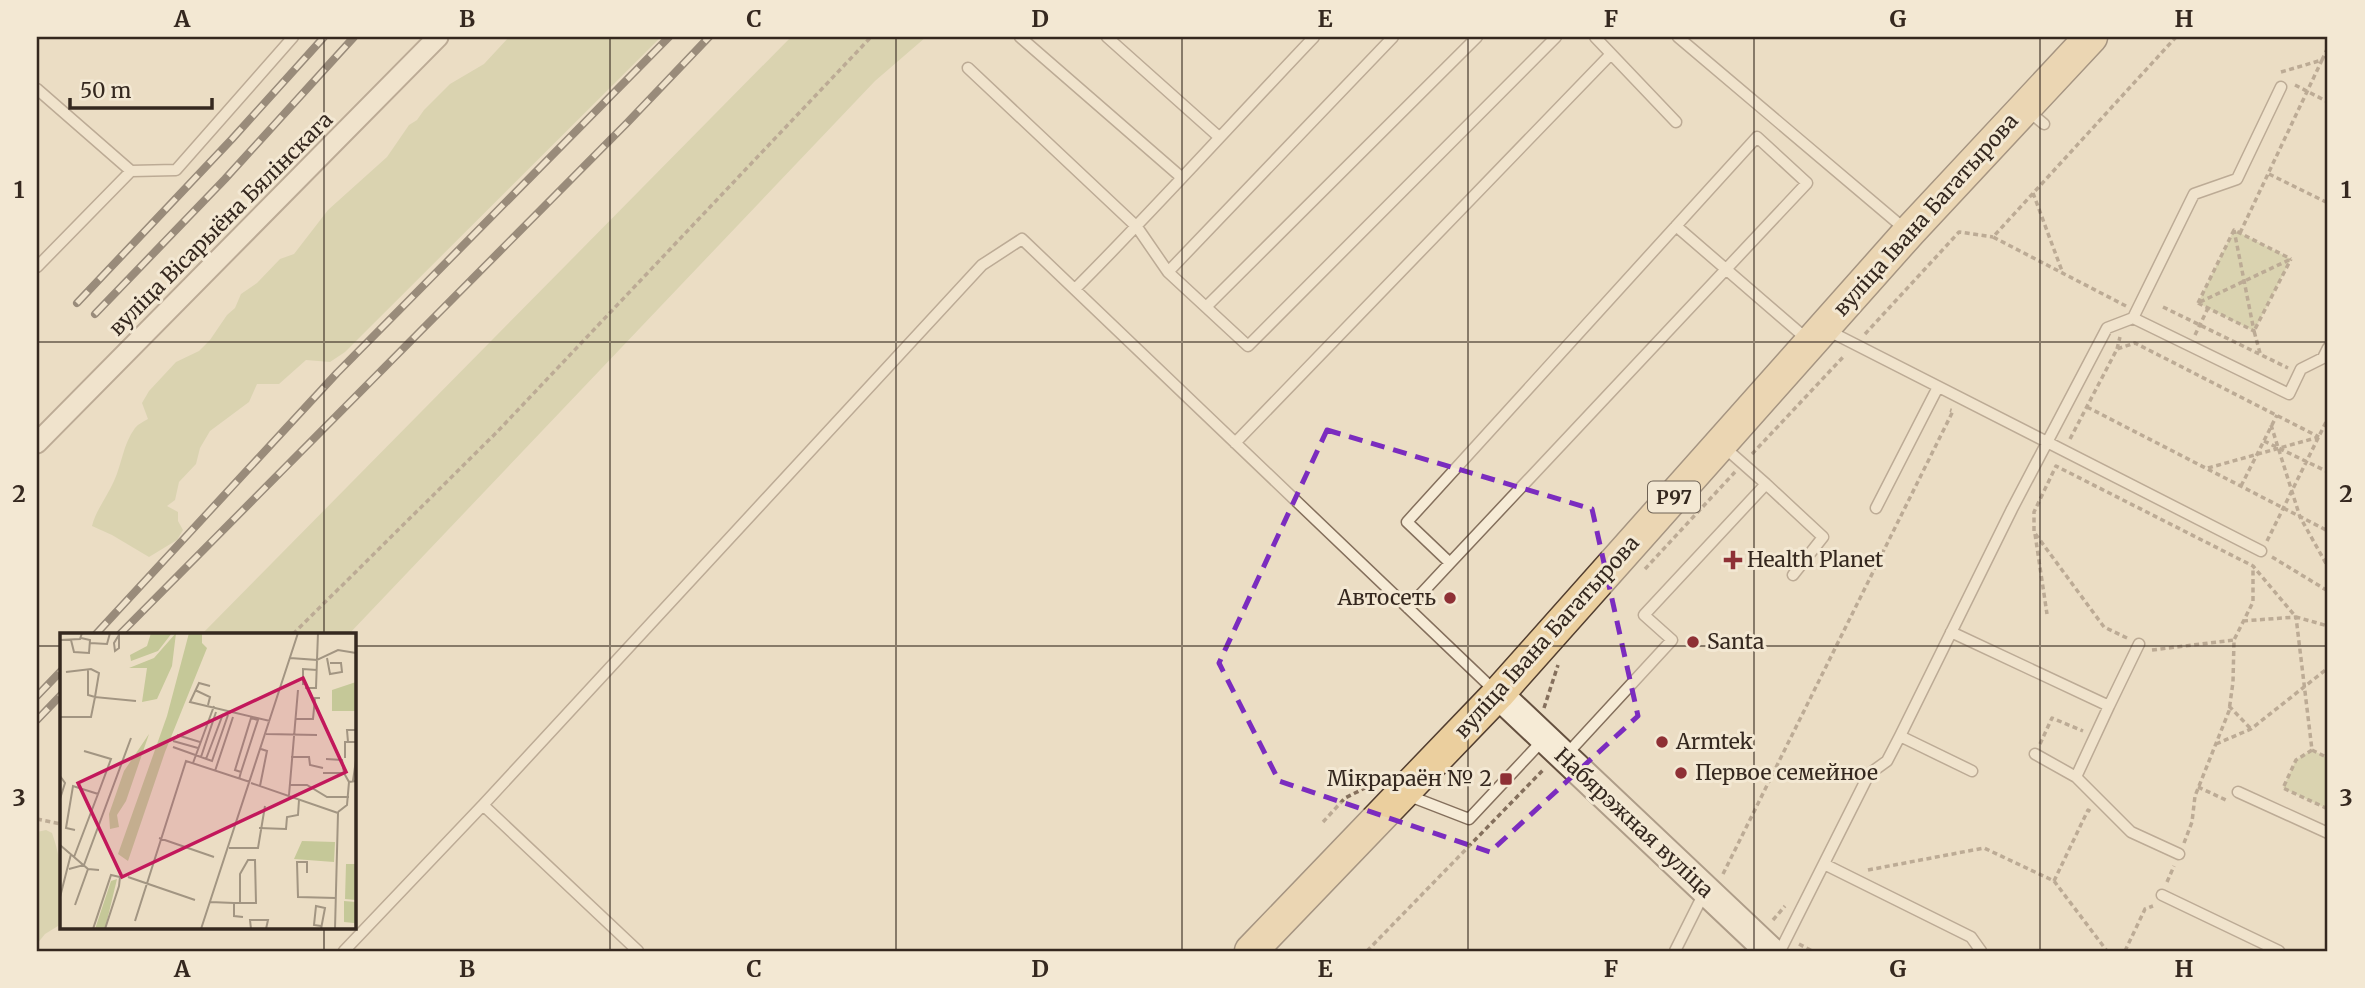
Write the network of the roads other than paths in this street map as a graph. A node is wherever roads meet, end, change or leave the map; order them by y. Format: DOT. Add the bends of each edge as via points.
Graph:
graph roads {
  1 [pos="293,37"];
  2 [pos="438,37"];
  3 [pos="1020,37"];
  4 [pos="1107,37"];
  5 [pos="1314,37"];
  6 [pos="1393,37"];
  7 [pos="1477,37"];
  8 [pos="1556,37"];
  9 [pos="1595,37"];
  10 [pos="1678,37"];
  11 [pos="2091,37"];
  12 [pos="1611,54"];
  13 [pos="968,68"];
  14 [pos="2281,87"];
  15 [pos="37,89"];
  16 [pos="1676,122"];
  17 [pos="1219,137"];
  18 [pos="131,171"];
  19 [pos="1181,177"];
  20 [pos="1676,226"];
  21 [pos="1137,227"];
  22 [pos="1909,232"];
  23 [pos="37,267"];
  24 [pos="1726,270"];
  25 [pos="1168,272"];
  26 [pos="1075,289"];
  27 [pos="1206,307"];
  28 [pos="2133,318"];
  29 [pos="1817,336"];
  30 [pos="2328,348"];
  31 [pos="1938,387"];
  32 [pos="37,443"];
  33 [pos="1235,443"];
  34 [pos="2047,443"];
  35 [pos="1721,444"];
  36 [pos="1766,484"];
  37 [pos="1876,508"];
  38 [pos="2261,551"];
  39 [pos="1450,563"];
  40 [pos="1793,575"];
  41 [pos="1408,608"];
  42 [pos="1951,632"];
  43 [pos="2139,644"];
  44 [pos="1498,694"];
  45 [pos="2109,706"];
  46 [pos="1900,736"];
  47 [pos="2035,754"];
  48 [pos="1551,755"];
  49 [pos="1972,771"];
  50 [pos="2076,777"];
  51 [pos="1391,787"];
  52 [pos="2238,792"];
  53 [pos="483,805"];
  54 [pos="2328,833"];
  55 [pos="2179,854"];
  56 [pos="1824,864"];
  57 [pos="1706,889"];
  58 [pos="2161,895"];
  59 [pos="344,951"];
  60 [pos="638,951"];
  61 [pos="1251,951"];
  62 [pos="1675,951"];
  63 [pos="1770,951"];
  64 [pos="1780,951"];
  65 [pos="1981,951"];
  66 [pos="2279,951"];
  1 -- 18 [label="lane" via="176,170"];
  2 -- 32 [label="street, вуліца Вісарыёна Бялінскага"];
  3 -- 19 [label="lane"];
  4 -- 17 [label="lane"];
  5 -- 17 [label="lane"];
  6 -- 25 [label="lane"];
  7 -- 27 [label="lane"];
  8 -- 27 [label="lane" via="1248,346"];
  9 -- 12 [label="lane"];
  10 -- 22 [label="lane"];
  11 -- 22 [label="main road, вуліца Івана Багатырова / Р97" via="2034,116"];
  12 -- 16 [label="lane"];
  12 -- 33 [label="lane"];
  13 -- 21 [label="lane"];
  14 -- 28 [label="lane" via="2237,179 2194,194"];
  15 -- 18 [label="lane"];
  17 -- 19 [label="lane"];
  18 -- 23 [label="lane"];
  19 -- 21 [label="lane"];
  20 -- 24 [label="lane"];
  20 -- 24 [label="lane" via="1757,137 1807,183"];
  20 -- 39 [label="lane" via="1407,522"];
  21 -- 25 [label="lane"];
  21 -- 26 [label="lane"];
  22 -- 29 [label="main road, вуліца Івана Багатырова / Р97"];
  24 -- 29 [label="lane"];
  24 -- 39 [label="lane"];
  25 -- 27 [label="lane"];
  26 -- 33 [label="lane"];
  26 -- 53 [label="lane" via="1022,239 982,265"];
  28 -- 30 [label="lane" via="2289,394 2301,369 2323,358"];
  28 -- 34 [label="lane" via="2106,328"];
  29 -- 31 [label="lane"];
  29 -- 35 [label="main road, вуліца Івана Багатырова / Р97"];
  31 -- 34 [label="lane"];
  31 -- 37 [label="lane"];
  33 -- 41 [label="lane"];
  34 -- 38 [label="lane"];
  34 -- 42 [label="lane"];
  35 -- 36 [label="lane"];
  35 -- 44 [label="main road, вуліца Івана Багатырова / Р97"];
  36 -- 40 [label="lane" via="1823,537"];
  36 -- 48 [label="lane" via="1644,615 1672,640"];
  39 -- 41 [label="lane"];
  41 -- 44 [label="lane"];
  42 -- 45 [label="lane"];
  42 -- 46 [label="lane"];
  43 -- 45 [label="lane"];
  44 -- 48 [label="main road, Набярэжная вуліца"];
  44 -- 51 [label="main road, вуліца Івана Багатырова / Р97"];
  45 -- 50 [label="lane"];
  46 -- 49 [label="lane"];
  46 -- 56 [label="lane" via="1887,761 1869,774"];
  47 -- 50 [label="lane"];
  48 -- 51 [label="lane" via="1468,819"];
  48 -- 57 [label="main road, Набярэжная вуліца"];
  50 -- 55 [label="lane" via="2131,832"];
  51 -- 61 [label="main road, вуліца Івана Багатырова / Р97"];
  52 -- 54 [label="lane"];
  53 -- 59 [label="lane"];
  53 -- 60 [label="lane"];
  56 -- 64 [label="lane"];
  56 -- 65 [label="lane" via="1971,937"];
  57 -- 62 [label="lane"];
  57 -- 63 [label="main road, Набярэжная вуліца"];
  58 -- 66 [label="lane"];
}
